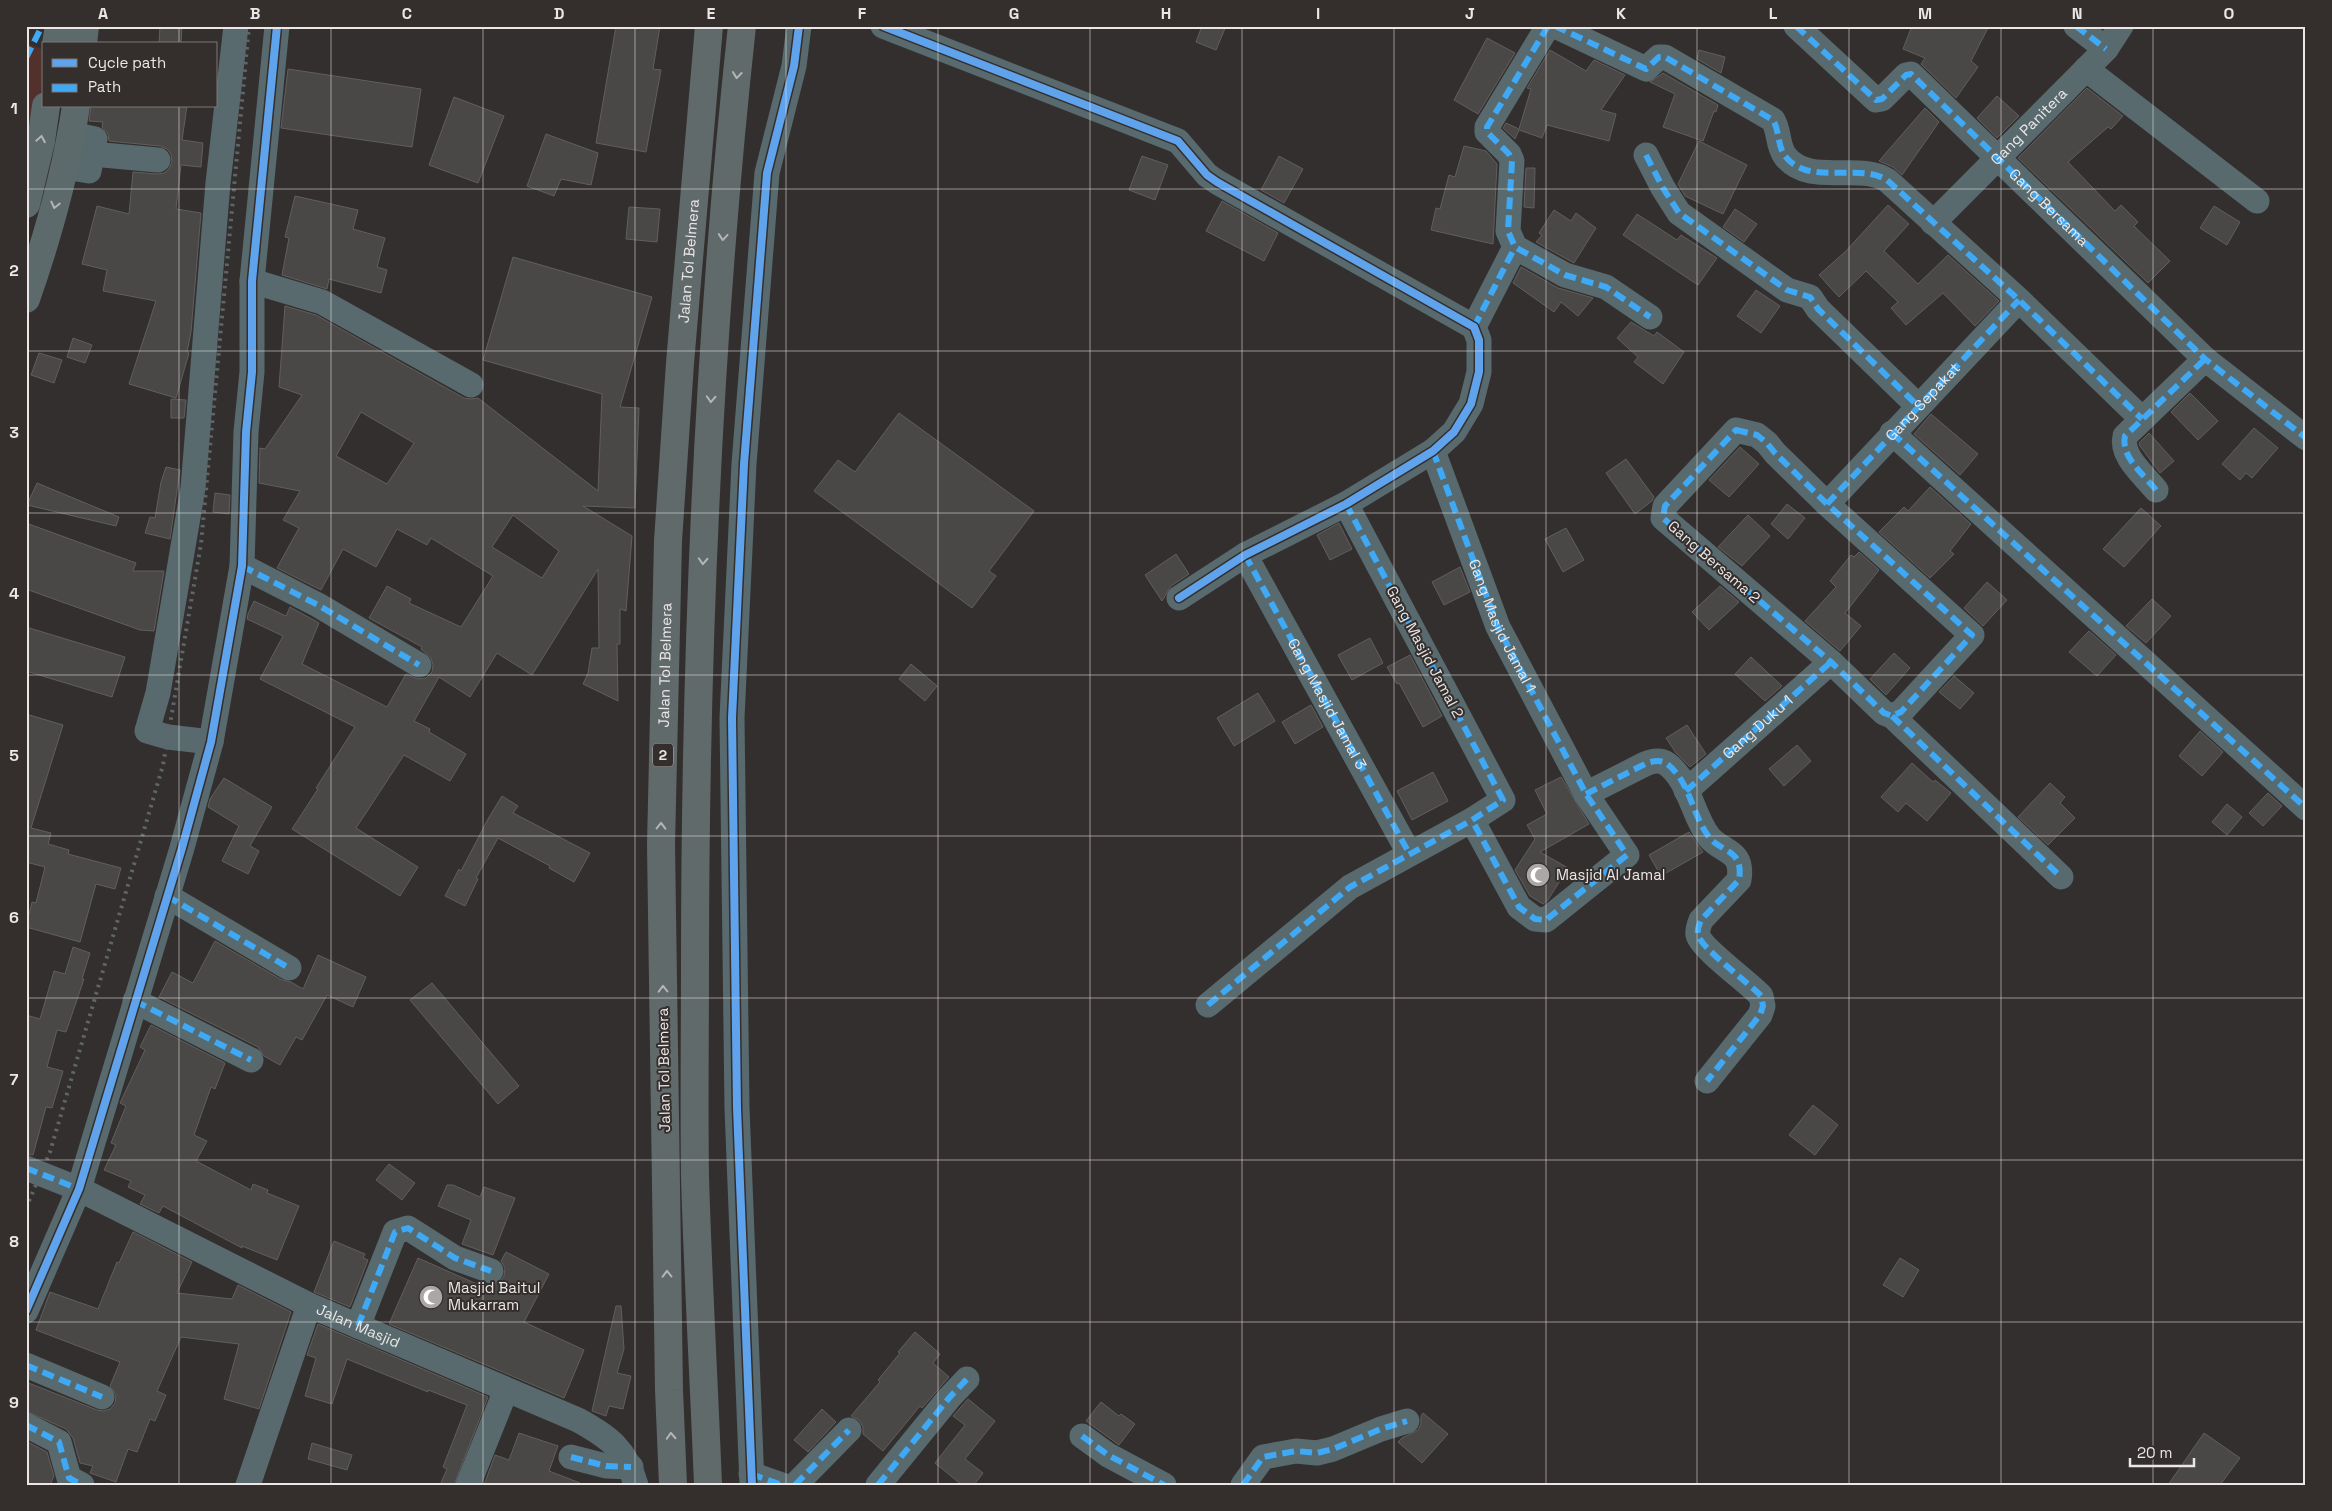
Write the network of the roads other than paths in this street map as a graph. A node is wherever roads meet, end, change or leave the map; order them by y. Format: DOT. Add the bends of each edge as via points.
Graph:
graph roads {
  1 [pos="59,26"];
  2 [pos="236,26"];
  3 [pos="277,26"];
  4 [pos="710,26"];
  5 [pos="742,26"];
  6 [pos="799,26"];
  7 [pos="883,26"];
  8 [pos="1548,26"];
  9 [pos="1555,26"];
  10 [pos="1796,26"];
  11 [pos="2076,26"];
  12 [pos="2121,26"];
  13 [pos="56,42"];
  14 [pos="2106,49"];
  15 [pos="2086,68"];
  16 [pos="46,108"];
  17 [pos="76,108"];
  18 [pos="72,134"];
  19 [pos="92,154"];
  20 [pos="1646,155"];
  21 [pos="1998,159"];
  22 [pos="158,160"];
  23 [pos="64,167"];
  24 [pos="2257,201"];
  25 [pos="26,204"];
  26 [pos="1934,223"];
  27 [pos="1515,246"];
  28 [pos="252,281"];
  29 [pos="26,299"];
  30 [pos="2019,300"];
  31 [pos="1650,317"];
  32 [pos="1474,327"];
  33 [pos="2205,359"];
  34 [pos="471,385"];
  35 [pos="1918,406"];
  36 [pos="2142,419"];
  37 [pos="1892,433"];
  38 [pos="2306,438"];
  39 [pos="1432,451"];
  40 [pos="2156,490"];
  41 [pos="1346,504"];
  42 [pos="1827,504"];
  43 [pos="1245,555"];
  44 [pos="242,566"];
  45 [pos="1180,598"];
  46 [pos="1831,662"];
  47 [pos="419,664"];
  48 [pos="1892,716"];
  49 [pos="211,742"];
  50 [pos="1686,791"];
  51 [pos="1586,794"];
  52 [pos="2306,808"];
  53 [pos="1472,820"];
  54 [pos="1409,853"];
  55 [pos="2060,877"];
  56 [pos="167,896"];
  57 [pos="289,968"];
  58 [pos="135,1000"];
  59 [pos="1208,1005"];
  60 [pos="251,1060"];
  61 [pos="1707,1082"];
  62 [pos="26,1168"];
  63 [pos="79,1189"];
  64 [pos="491,1271"];
  65 [pos="309,1305"];
  66 [pos="26,1311"];
  67 [pos="358,1326"];
  68 [pos="26,1365"];
  69 [pos="967,1379"];
  70 [pos="506,1390"];
  71 [pos="102,1397"];
  72 [pos="1406,1421"];
  73 [pos="26,1425"];
  74 [pos="849,1430"];
  75 [pos="1082,1436"];
  76 [pos="570,1457"];
  77 [pos="633,1476"];
  78 [pos="751,1479"];
  79 [pos="82,1485"];
  80 [pos="248,1485"];
  81 [pos="468,1485"];
  82 [pos="673,1485"];
  83 [pos="708,1485"];
  84 [pos="782,1485"];
  85 [pos="795,1485"];
  86 [pos="878,1485"];
  87 [pos="1164,1485"];
  88 [pos="1243,1485"];
  1 -- 13 [label="highway"];
  2 -- 49 [label="street" via="218,183 193,488 158,693 147,732"];
  3 -- 28 [label="street"];
  82 -- 4 [label="highway, Jalan Tol Belmera / 2, one-way" via="661,845 668,541 684,314"];
  5 -- 83 [label="highway, Jalan Tol Belmera, one-way" via="713,360 700,620 696,1176"];
  6 -- 78 [label="street" via="794,66 767,173 744,464 732,718 737,1108"];
  7 -- 32 [label="street" via="1178,141 1207,175 1218,182"];
  8 -- 27 [label="street" via="1487,127 1487,132 1512,161 1508,231"];
  9 -- 26 [label="street" via="1643,68 1648,68 1659,57 1665,57 1773,120 1779,145 1797,167 1880,176"];
  10 -- 21 [label="street, Gang Bersama" via="1876,100 1882,99 1906,75 1911,74"];
  11 -- 14 [label="street"];
  12 -- 14 [label="street, Gang Panitera"];
  14 -- 15 [label="street, Gang Panitera"];
  15 -- 21 [label="street, Gang Panitera"];
  15 -- 24 [label="street"];
  25 -- 16 [label="highway, one-way"];
  17 -- 18 [label="highway"];
  18 -- 19 [label="street" via="95,139"];
  18 -- 23 [label="highway"];
  19 -- 22 [label="street"];
  19 -- 23 [label="street" via="89,171"];
  20 -- 35 [label="street" via="1679,213 1787,290 1810,297"];
  21 -- 26 [label="street, Gang Panitera"];
  21 -- 33 [label="street, Gang Bersama"];
  23 -- 29 [label="highway, one-way" via="46,242"];
  26 -- 30 [label="street"];
  27 -- 31 [label="street" via="1565,275 1606,287"];
  27 -- 32 [label="street"];
  28 -- 34 [label="street" via="322,302"];
  28 -- 44 [label="street" via="252,372 246,432"];
  30 -- 35 [label="street, Gang Sepakat"];
  30 -- 36 [label="street"];
  32 -- 39 [label="street" via="1479,340 1479,372 1471,404 1454,432"];
  33 -- 36 [label="street"];
  33 -- 38 [label="street, Gang Bersama"];
  35 -- 37 [label="street, Gang Sepakat"];
  36 -- 40 [label="street" via="2125,436 2123,444 2125,452"];
  37 -- 42 [label="street, Gang Sepakat"];
  37 -- 52 [label="street"];
  39 -- 41 [label="street"];
  39 -- 51 [label="street, Gang Masjid Jamal 1" via="1498,627"];
  41 -- 43 [label="street"];
  41 -- 53 [label="street, Gang Masjid Jamal 2" via="1503,800"];
  42 -- 46 [label="street, Gang Bersama 2" via="1757,435 1736,430 1665,506 1663,518"];
  42 -- 48 [label="street, Gang Bersama 2" via="1972,635 1901,712"];
  43 -- 45 [label="street"];
  43 -- 54 [label="street, Gang Masjid Jamal 3"];
  44 -- 47 [label="street" via="318,605"];
  44 -- 49 [label="street"];
  46 -- 48 [label="street, Gang Bersama 2"];
  46 -- 50 [label="street, Gang Duku 1"];
  48 -- 55 [label="street"];
  49 -- 56 [label="street"];
  50 -- 51 [label="street" via="1666,763 1654,760"];
  50 -- 61 [label="street" via="1710,838 1728,849 1738,861 1741,871 1740,880 1701,920 1698,936 1761,996 1763,1006"];
  51 -- 53 [label="street, Gang Masjid Jamal 1" via="1626,855 1546,920 1535,919 1519,907"];
  53 -- 54 [label="street"];
  54 -- 59 [label="street" via="1350,887"];
  56 -- 57 [label="street"];
  56 -- 58 [label="street"];
  58 -- 60 [label="street"];
  58 -- 63 [label="street"];
  62 -- 63 [label="street, Jalan Masjid"];
  63 -- 65 [label="street, Jalan Masjid"];
  63 -- 66 [label="street"];
  64 -- 67 [label="street" via="455,1258 408,1228 395,1232"];
  65 -- 67 [label="street, Jalan Masjid"];
  65 -- 80 [label="street"];
  67 -- 70 [label="street, Jalan Masjid"];
  68 -- 71 [label="street"];
  69 -- 86 [label="street"];
  70 -- 77 [label="street, Jalan Masjid" via="605,1435"];
  70 -- 81 [label="street"];
  72 -- 88 [label="street" via="1333,1449 1263,1457"];
  73 -- 79 [label="street" via="59,1442 69,1478"];
  74 -- 85 [label="street"];
  75 -- 87 [label="street" via="1108,1455"];
  76 -- 77 [label="street"];
  78 -- 84 [label="street"];
}
